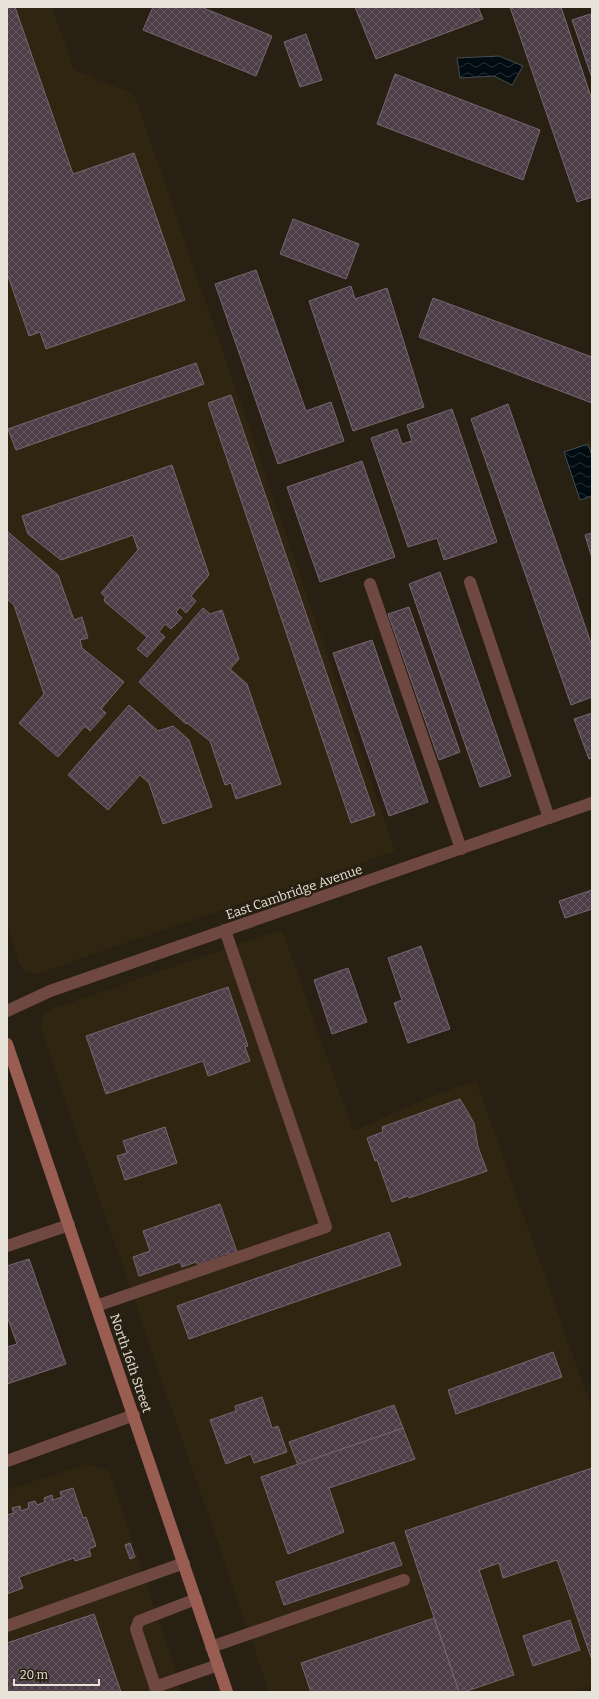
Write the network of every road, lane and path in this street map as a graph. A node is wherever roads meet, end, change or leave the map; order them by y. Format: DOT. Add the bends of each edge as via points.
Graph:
graph roads {
  1 [pos="470,582"];
  2 [pos="370,584"];
  3 [pos="592,803"];
  4 [pos="549,818"];
  5 [pos="461,849"];
  6 [pos="225,930"];
  7 [pos="7,1011"];
  8 [pos="7,1044"];
  9 [pos="69,1225"];
  10 [pos="7,1246"];
  11 [pos="96,1306"];
  12 [pos="134,1415"];
  13 [pos="7,1461"];
  14 [pos="184,1563"];
  15 [pos="404,1580"];
  16 [pos="196,1599"];
  17 [pos="7,1626"];
  18 [pos="211,1647"];
  19 [pos="218,1665"];
  20 [pos="156,1690"];
  21 [pos="227,1692"];
  1 -- 4 [label="street"];
  2 -- 5 [label="street"];
  3 -- 4 [label="street, East Cambridge Avenue"];
  4 -- 5 [label="street, East Cambridge Avenue"];
  5 -- 6 [label="street, East Cambridge Avenue"];
  6 -- 7 [label="street, East Cambridge Avenue" via="50,991"];
  6 -- 11 [label="street" via="326,1227"];
  8 -- 9 [label="main road, North 16th Street"];
  9 -- 10 [label="street"];
  9 -- 11 [label="main road, North 16th Street"];
  11 -- 12 [label="main road, North 16th Street"];
  12 -- 13 [label="street"];
  12 -- 14 [label="main road, North 16th Street"];
  14 -- 16 [label="main road, North 16th Street"];
  14 -- 17 [label="street"];
  15 -- 18 [label="street"];
  16 -- 18 [label="main road, North 16th Street"];
  16 -- 20 [label="street" via="139,1621 136,1629"];
  18 -- 19 [label="main road, North 16th Street"];
  19 -- 20 [label="street"];
  19 -- 21 [label="main road, North 16th Street"];
}
